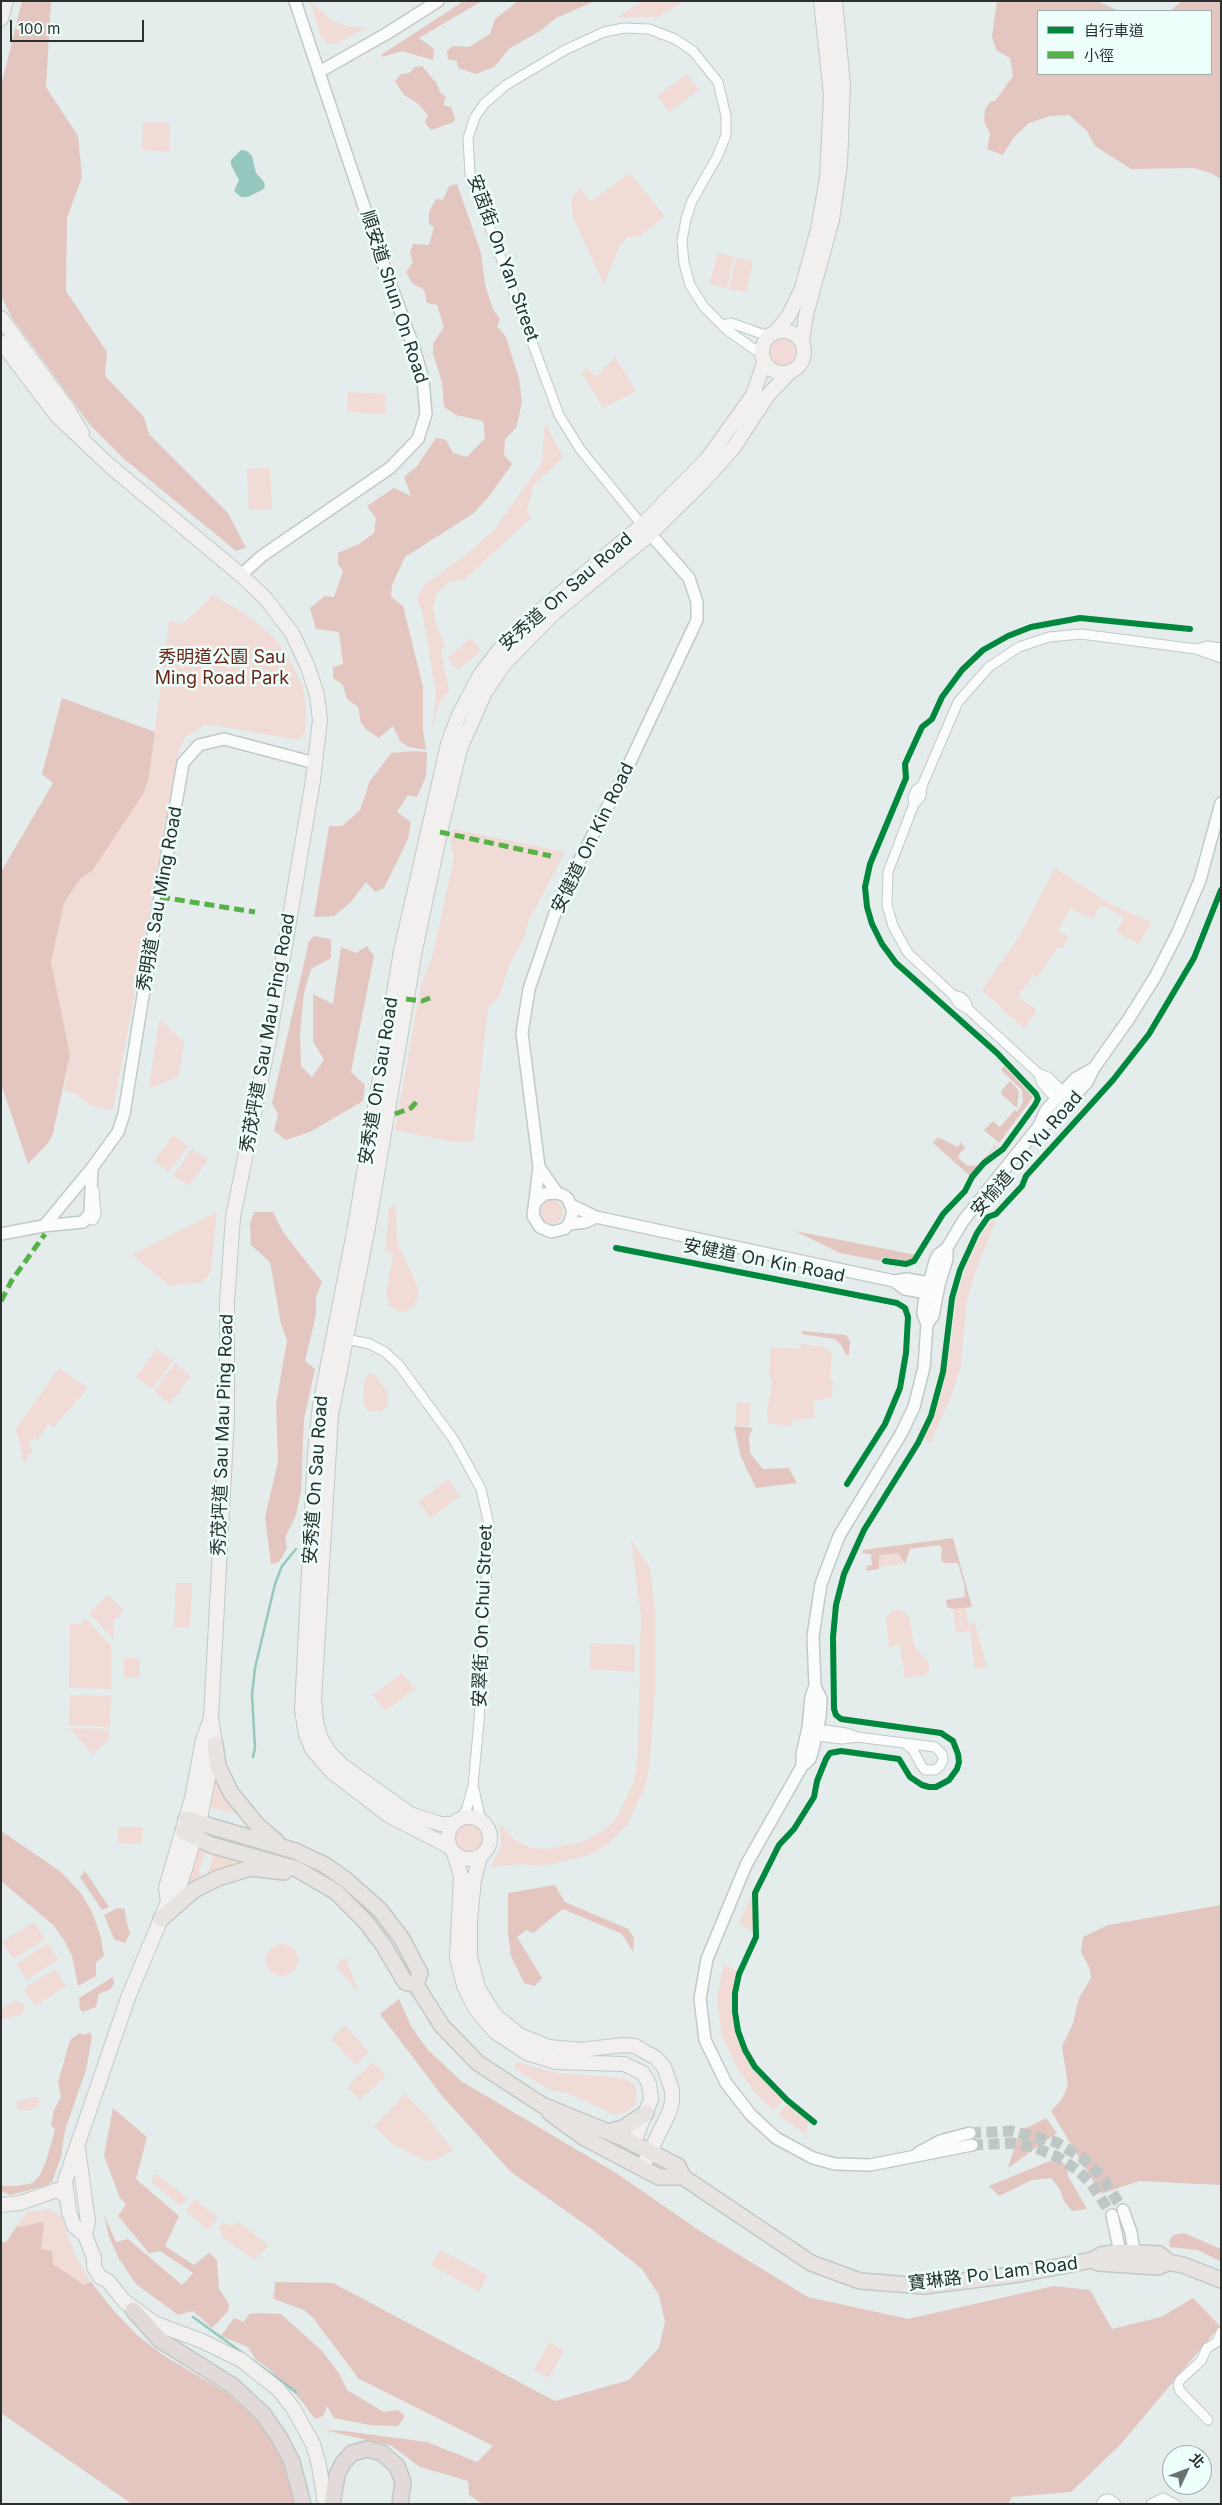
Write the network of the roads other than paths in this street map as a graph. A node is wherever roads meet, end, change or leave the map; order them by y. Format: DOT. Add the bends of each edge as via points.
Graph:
graph roads {
  1 [pos="6,1"];
  2 [pos="295,1"];
  3 [pos="438,1"];
  4 [pos="821,1"];
  5 [pos="834,1"];
  6 [pos="1,19"];
  7 [pos="319,72"];
  8 [pos="1,318"];
  9 [pos="722,324"];
  10 [pos="772,334"];
  11 [pos="1,342"];
  12 [pos="802,343"];
  13 [pos="763,358"];
  14 [pos="1,360"];
  15 [pos="789,373"];
  16 [pos="35,389"];
  17 [pos="88,444"];
  18 [pos="646,529"];
  19 [pos="241,575"];
  20 [pos="1221,648"];
  21 [pos="1196,649"];
  22 [pos="1221,658"];
  23 [pos="315,763"];
  24 [pos="1221,803"];
  25 [pos="1064,1099"];
  26 [pos="539,1167"];
  27 [pos="92,1168"];
  28 [pos="557,1192"];
  29 [pos="64,1201"];
  30 [pos="89,1203"];
  31 [pos="535,1203"];
  32 [pos="571,1205"];
  33 [pos="596,1217"];
  34 [pos="87,1218"];
  35 [pos="69,1223"];
  36 [pos="569,1224"];
  37 [pos="44,1226"];
  38 [pos="3,1233"];
  39 [pos="932,1289"];
  40 [pos="339,1337"];
  41 [pos="211,1717"];
  42 [pos="812,1732"];
  43 [pos="904,1743"];
  44 [pos="215,1744"];
  45 [pos="931,1747"];
  46 [pos="919,1759"];
  47 [pos="473,1786"];
  48 [pos="456,1822"];
  49 [pos="481,1822"];
  50 [pos="191,1828"];
  51 [pos="283,1846"];
  52 [pos="452,1850"];
  53 [pos="480,1856"];
  54 [pos="316,1880"];
  55 [pos="161,1919"];
  56 [pos="416,1985"];
  57 [pos="542,2105"];
  58 [pos="646,2113"];
  59 [pos="608,2132"];
  60 [pos="970,2133"];
  61 [pos="634,2144"];
  62 [pos="972,2145"];
  63 [pos="78,2148"];
  64 [pos="915,2155"];
  65 [pos="646,2160"];
  66 [pos="683,2177"];
  67 [pos="84,2195"];
  68 [pos="66,2196"];
  69 [pos="1,2205"];
  70 [pos="1123,2210"];
  71 [pos="1112,2215"];
  72 [pos="85,2235"];
  73 [pos="1128,2254"];
  74 [pos="1221,2280"];
  75 [pos="133,2310"];
  76 [pos="1221,2332"];
  77 [pos="1208,2420"];
  78 [pos="303,2504"];
  79 [pos="325,2504"];
  80 [pos="332,2504"];
  81 [pos="400,2504"];
  82 [pos="1101,2504"];
  83 [pos="1116,2504"];
  84 [pos="1151,2504"];
  85 [pos="1175,2504"];
  1 -- 6 [label="main road"];
  2 -- 7 [label="street, 順安道 Shun On Road"];
  3 -- 7 [label="street"];
  4 -- 10 [label="main road" via="831,95 828,170 804,284 794,307"];
  5 -- 12 [label="main road" via="843,85 840,164 832,220 806,315"];
  7 -- 19 [label="street, 順安道 Shun On Road" via="415,352 426,414 418,439 390,468 262,556"];
  8 -- 17 [label="main road, 秀茂坪道 Sau Mau Ping Road" via="67,408"];
  9 -- 10 [label="street" via="731,323 742,329"];
  9 -- 13 [label="street, 安茵街 On Yan Street"];
  9 -- 18 [label="street, 安茵街 On Yan Street" via="695,295 686,274 682,252 692,201 726,135 726,116 718,82 701,58 680,41 656,31 615,29 565,50 490,98 470,130 467,154 470,174 565,427"];
  10 -- 12 [label="main road" via="793,333"];
  10 -- 13 [label="main road" via="763,344"];
  11 -- 16 [label="main road, 秀茂坪道 Sau Mau Ping Road"];
  12 -- 15 [label="main road" via="803,359 798,368"];
  13 -- 15 [label="main road" via="772,371"];
  13 -- 18 [label="main road, 安秀道 On Sau Road" via="753,395 724,440"];
  14 -- 16 [label="main road"];
  15 -- 18 [label="main road, 安秀道 On Sau Road" via="768,394 717,468"];
  16 -- 17 [label="main road, 秀茂坪道 Sau Mau Ping Road" via="57,416"];
  17 -- 19 [label="main road, 秀茂坪道 Sau Mau Ping Road" via="133,486"];
  18 -- 26 [label="street, 安健道 On Kin Road" via="689,578 697,602 697,620 621,781 560,896 529,988 522,1033"];
  18 -- 40 [label="main road, 安秀道 On Sau Road" via="511,637 480,675 454,728 441,770 401,951"];
  19 -- 23 [label="main road, 秀茂坪道 Sau Mau Ping Road" via="266,599 292,633 308,666 320,720"];
  20 -- 21 [label="street" via="1208,646"];
  21 -- 22 [label="street"];
  21 -- 25 [label="street" via="1081,634 1049,637 1019,647 989,667 958,702 919,800 914,804 890,861 886,883 888,911 897,936 908,953 959,1004 1038,1073 1042,1083"];
  23 -- 27 [label="street, 秀明道 Sau Ming Road" via="224,739 199,745 183,763 124,1114 118,1132"];
  23 -- 41 [label="main road, 秀茂坪道 Sau Mau Ping Road" via="269,1040 233,1217 227,1302 227,1418"];
  24 -- 25 [label="street, 安愉道 On Yu Road" via="1200,880 1155,978 1094,1068 1076,1078"];
  25 -- 39 [label="street, 安愉道 On Yu Road" via="1043,1114 1039,1126 963,1221 947,1248 938,1255"];
  26 -- 28 [label="street, 安健道 On Kin Road"];
  26 -- 31 [label="street, 安健道 On Kin Road"];
  27 -- 29 [label="street, 秀明道 Sau Ming Road"];
  27 -- 30 [label="street"];
  27 -- 34 [label="street" via="98,1210 95,1218"];
  28 -- 31 [label="street" via="544,1194"];
  28 -- 32 [label="street, 安健道 On Kin Road"];
  29 -- 30 [label="street" via="80,1195"];
  29 -- 35 [label="street" via="61,1215"];
  29 -- 37 [label="street, 秀明道 Sau Ming Road"];
  30 -- 34 [label="street"];
  31 -- 36 [label="street, 安健道 On Kin Road" via="533,1216 545,1230 558,1231"];
  32 -- 33 [label="street, 安健道 On Kin Road"];
  32 -- 36 [label="street" via="573,1215"];
  33 -- 36 [label="street, 安健道 On Kin Road"];
  33 -- 39 [label="street, 安健道 On Kin Road" via="894,1281 907,1279"];
  34 -- 35 [label="street" via="80,1224"];
  35 -- 37 [label="street"];
  37 -- 38 [label="street"];
  39 -- 42 [label="street, 安愉道 On Yu Road" via="923,1314 927,1324 922,1380 908,1421 847,1520 826,1568 814,1618 815,1686 821,1699"];
  40 -- 47 [label="street, 安翠街 On Chui Street" via="370,1344 386,1352 399,1365 454,1440 481,1489 489,1525"];
  40 -- 48 [label="main road, 安秀道 On Sau Road" via="328,1454 314,1699 318,1729 329,1752 364,1782 419,1818 440,1824"];
  40 -- 52 [label="main road, 安秀道 On Sau Road" via="320,1405 315,1452 302,1700 304,1726 316,1756 342,1781 388,1815"];
  41 -- 44 [label="main road, 秀茂坪道 Sau Mau Ping Road"];
  41 -- 50 [label="main road, 秀茂坪道 Sau Mau Ping Road" via="203,1740"];
  42 -- 43 [label="street" via="846,1733"];
  42 -- 64 [label="street, 安愉道 On Yu Road" via="810,1759 802,1766 746,1865 707,1959 700,2000 705,2040 716,2066 740,2102 763,2127 800,2153 823,2161 859,2166"];
  43 -- 45 [label="street"];
  43 -- 46 [label="street" via="914,1750"];
  44 -- 50 [label="main road, 秀茂坪道 Sau Mau Ping Road"];
  44 -- 51 [label="main road" via="218,1766 238,1804"];
  45 -- 46 [label="street" via="921,1752"];
  45 -- 46 [label="street" via="942,1754 940,1766 928,1770"];
  47 -- 48 [label="street, 安翠街 On Chui Street" via="466,1811"];
  47 -- 49 [label="street, 安翠街 On Chui Street"];
  48 -- 49 [label="main road" via="470,1817"];
  48 -- 52 [label="main road" via="448,1835"];
  49 -- 53 [label="main road" via="490,1838 487,1849"];
  50 -- 51 [label="main road, 寶琳路 Po Lam Road"];
  50 -- 54 [label="main road, 寶琳路 Po Lam Road" via="282,1863"];
  50 -- 55 [label="main road, 秀茂坪道 Sau Mau Ping Road" via="181,1882"];
  51 -- 56 [label="main road, 寶琳路 Po Lam Road" via="326,1864 380,1910 402,1939 420,1973"];
  52 -- 53 [label="main road" via="466,1859"];
  52 -- 58 [label="main road" via="461,1876 457,1958 464,1986 482,2017 507,2042 537,2057 566,2063 624,2064 638,2070 651,2089"];
  53 -- 65 [label="main road" via="474,1880 469,1941 473,1973 486,2002 507,2026 534,2042 565,2050 629,2045 656,2058 670,2078 672,2102"];
  54 -- 55 [label="main road" via="263,1868 231,1873 194,1890"];
  54 -- 56 [label="main road, 寶琳路 Po Lam Road" via="339,1895 366,1922 405,1982"];
  55 -- 63 [label="main road, 秀茂坪道 Sau Mau Ping Road" via="129,1995"];
  56 -- 57 [label="main road, 寶琳路 Po Lam Road" via="442,2026 478,2062"];
  57 -- 59 [label="main road, 寶琳路 Po Lam Road"];
  57 -- 65 [label="main road, 寶琳路 Po Lam Road" via="583,2137"];
  58 -- 59 [label="main road" via="626,2126"];
  58 -- 61 [label="main road"];
  59 -- 61 [label="main road, 寶琳路 Po Lam Road"];
  60 -- 64 [label="street, 安愉道 On Yu Road" via="940,2141"];
  61 -- 65 [label="main road, 寶琳路 Po Lam Road"];
  62 -- 64 [label="street, 安愉道 On Yu Road" via="941,2153"];
  63 -- 67 [label="main road, 秀茂坪道 Sau Mau Ping Road"];
  63 -- 68 [label="main road, 秀茂坪道 Sau Mau Ping Road" via="65,2181"];
  65 -- 66 [label="main road, 寶琳路 Po Lam Road" via="678,2166"];
  65 -- 66 [label="main road, 寶琳路 Po Lam Road" via="659,2177"];
  66 -- 73 [label="main road, 寶琳路 Po Lam Road" via="796,2254 860,2281 924,2286 1020,2274 1092,2260 1101,2255"];
  67 -- 68 [label="main road"];
  67 -- 72 [label="main road, 秀茂坪道 Sau Mau Ping Road" via="88,2222"];
  68 -- 69 [label="main road" via="57,2190 30,2200"];
  68 -- 72 [label="main road, 秀茂坪道 Sau Mau Ping Road" via="74,2226"];
  70 -- 73 [label="street" via="1131,2232"];
  71 -- 73 [label="street"];
  72 -- 75 [label="main road, 秀茂坪道 Sau Mau Ping Road" via="100,2277 108,2281"];
  73 -- 74 [label="main road, 寶琳路 Po Lam Road" via="1169,2262"];
  75 -- 78 [label="highway" via="160,2340 233,2386 263,2414 280,2437 292,2462"];
  75 -- 79 [label="main road, 秀茂坪道 Sau Mau Ping Road" via="154,2323 241,2360 278,2389 293,2408 312,2444 322,2478"];
  76 -- 77 [label="street" via="1217,2342 1207,2348 1201,2361 1178,2385"];
  80 -- 81 [label="highway" via="343,2463 352,2453 367,2449 379,2452 394,2462 402,2476"];
  82 -- 83 [label="street" via="1106,2498"];
  84 -- 85 [label="street" via="1163,2498"];
}
